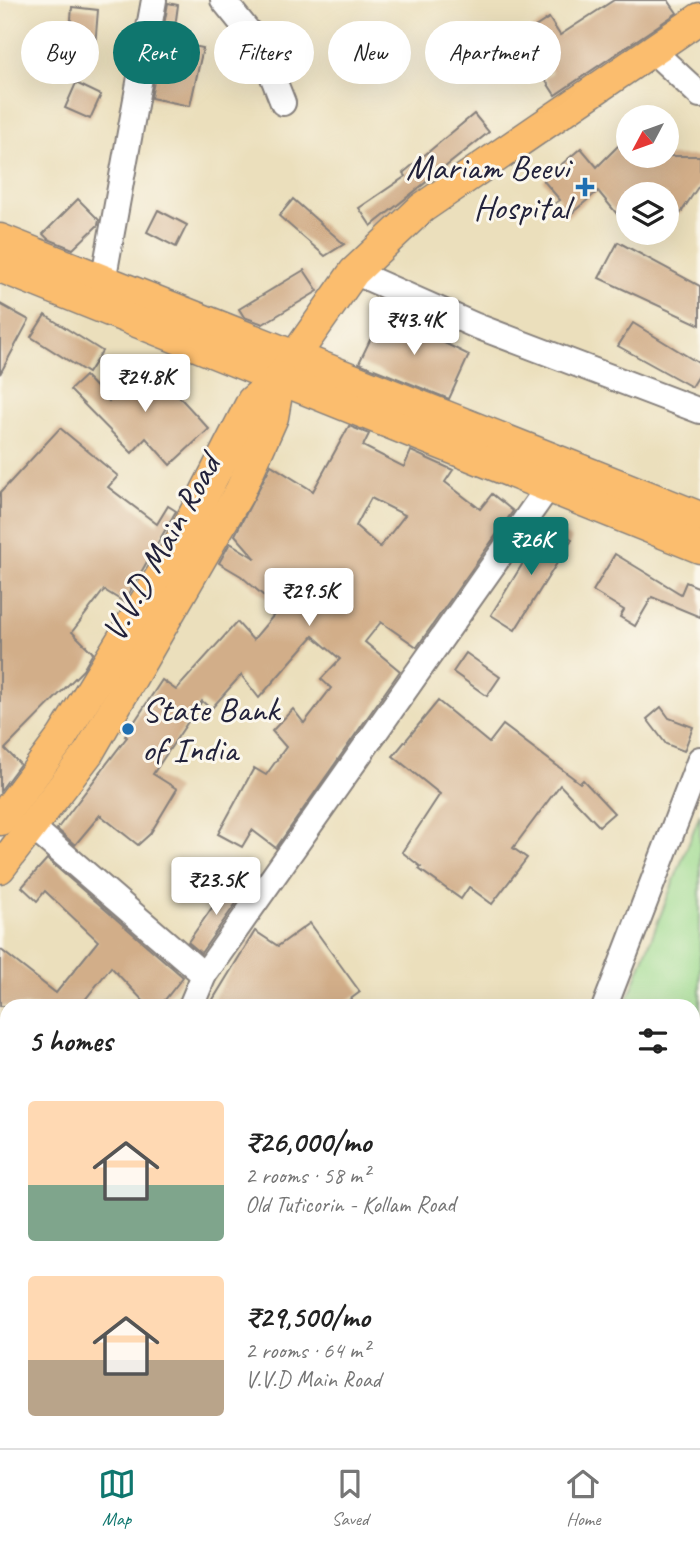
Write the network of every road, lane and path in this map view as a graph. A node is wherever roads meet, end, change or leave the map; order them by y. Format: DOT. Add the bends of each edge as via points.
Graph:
graph roads {
  1 [pos="155,0"];
  2 [pos="223,0"];
  3 [pos="700,18"];
  4 [pos="653,51"];
  5 [pos="700,95"];
  6 [pos="283,103"];
  7 [pos="0,239"];
  8 [pos="0,267"];
  9 [pos="354,272"];
  10 [pos="101,293"];
  11 [pos="288,366"];
  12 [pos="700,411"];
  13 [pos="549,486"];
  14 [pos="700,517"];
  15 [pos="700,548"];
  16 [pos="700,760"];
  17 [pos="15,818"];
  18 [pos="0,868"];
  19 [pos="204,975"];
  20 [pos="194,999"];
  21 [pos="609,999"];
  1 -- 10 [label="street"];
  2 -- 6 [label="street" via="261,47"];
  3 -- 4 [label="main road"];
  4 -- 5 [label="street"];
  4 -- 9 [label="main road" via="422,208"];
  7 -- 10 [label="main road"];
  8 -- 10 [label="main road"];
  9 -- 11 [label="main road"];
  9 -- 12 [label="street" via="474,325"];
  10 -- 11 [label="main road"];
  11 -- 13 [label="main road"];
  11 -- 14 [label="main road"];
  11 -- 17 [label="main road, V.V.D Main Road" via="273,418 240,491 89,752"];
  13 -- 15 [label="main road"];
  13 -- 19 [label="street"];
  16 -- 21 [label="street"];
  17 -- 18 [label="main road, V.V.D Main Road"];
  17 -- 19 [label="street"];
  19 -- 20 [label="street"];
}
